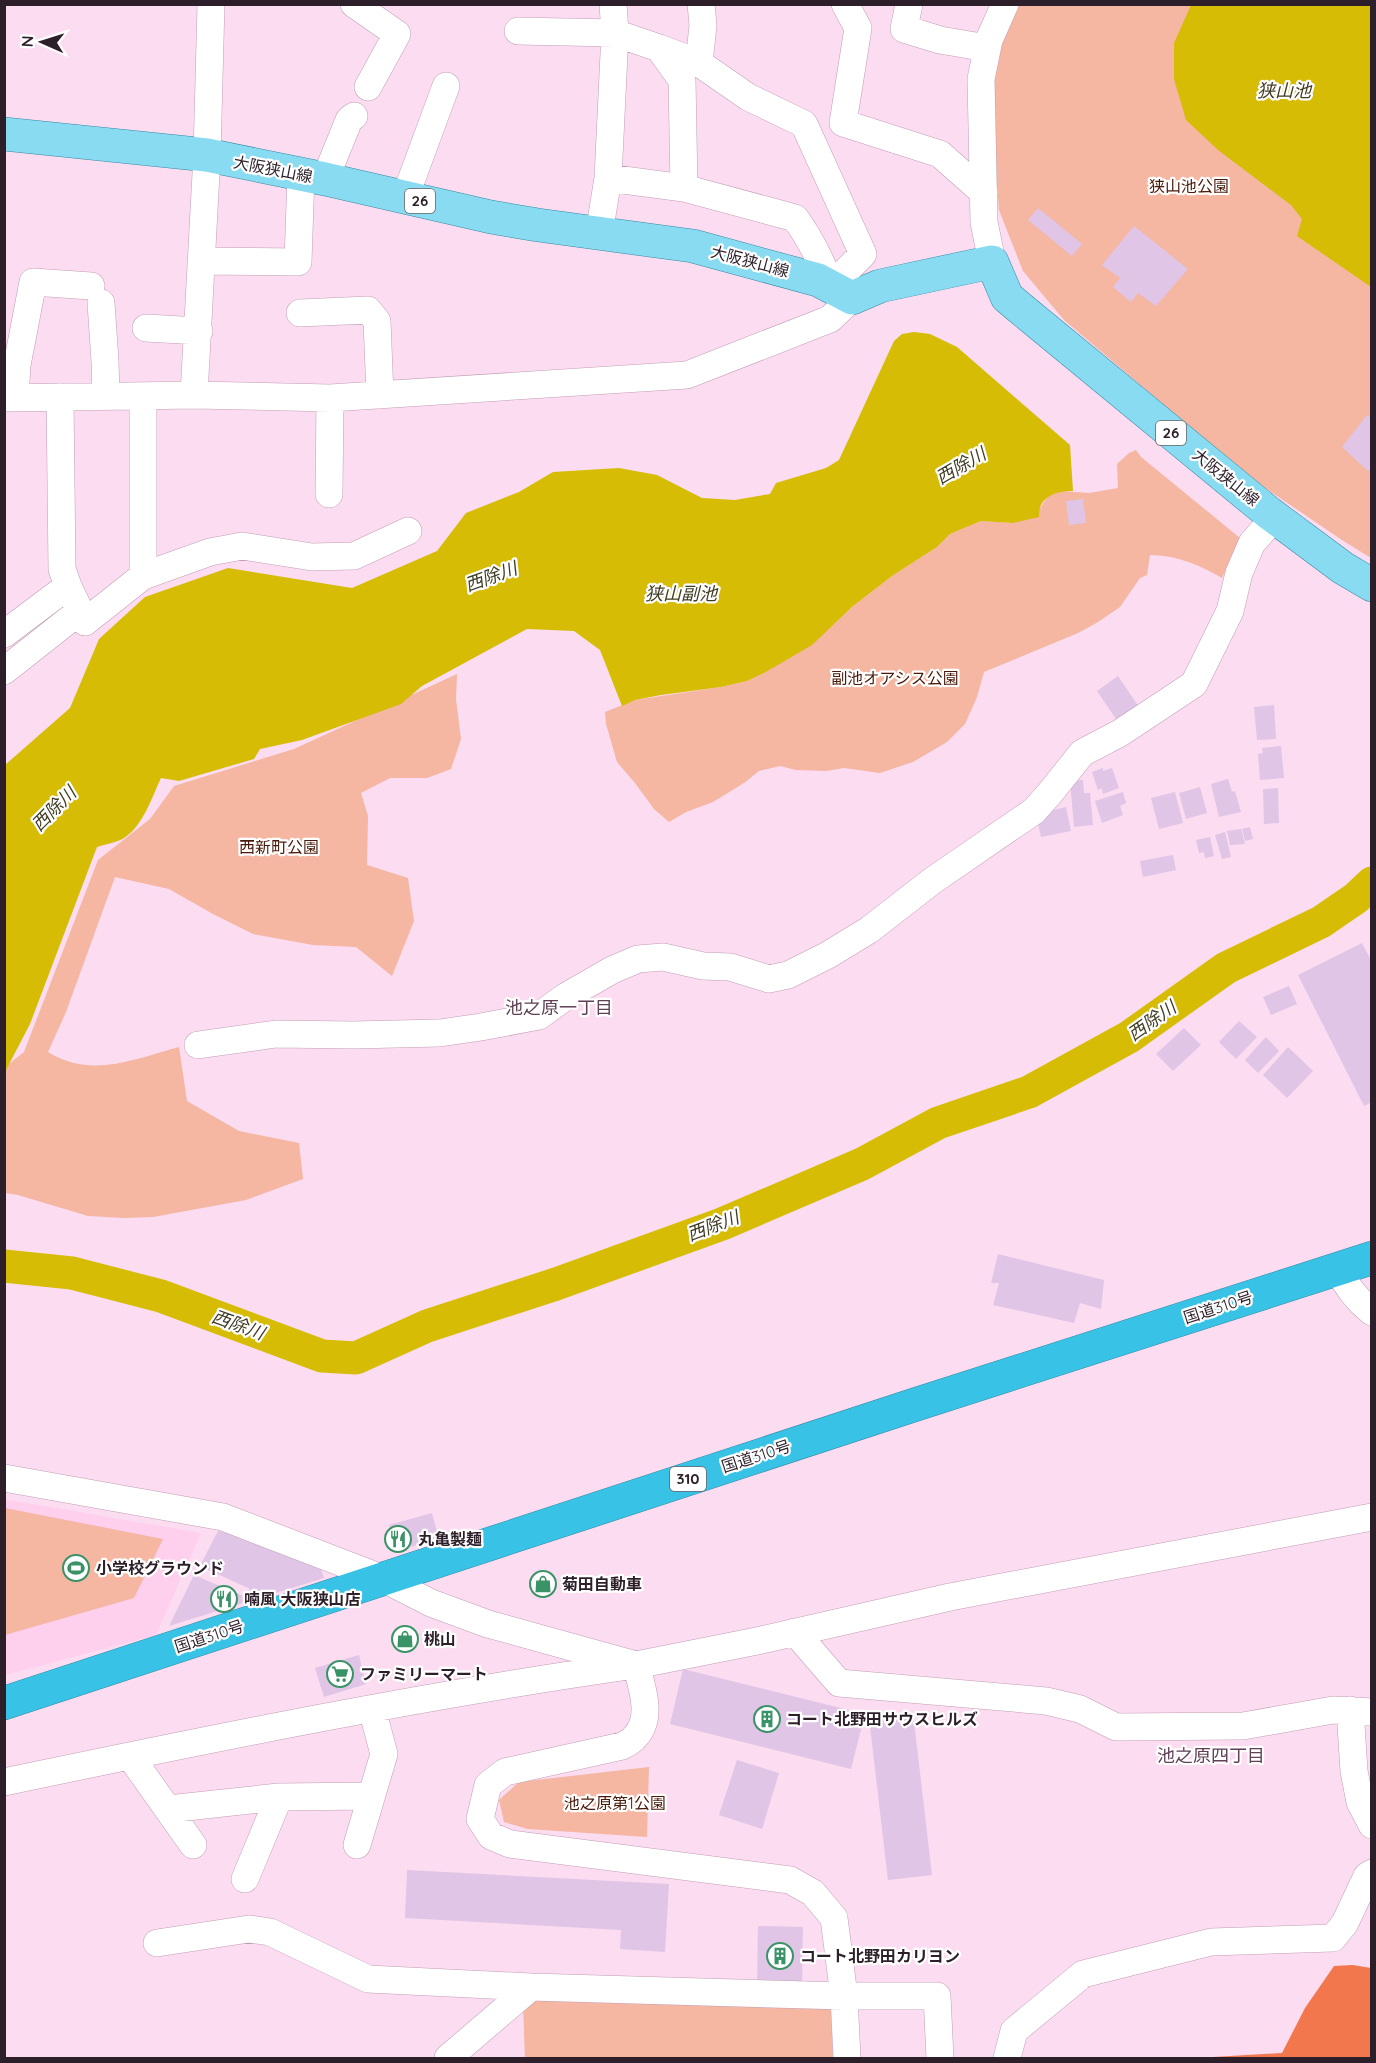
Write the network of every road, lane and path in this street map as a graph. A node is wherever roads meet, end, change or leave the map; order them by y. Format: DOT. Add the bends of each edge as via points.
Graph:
graph roads {
  1 [pos="211,4"];
  2 [pos="354,4"];
  3 [pos="613,4"];
  4 [pos="701,4"];
  5 [pos="845,4"];
  6 [pos="909,4"];
  7 [pos="1005,4"];
  8 [pos="518,31"];
  9 [pos="615,33"];
  10 [pos="658,48"];
  11 [pos="987,48"];
  12 [pos="699,63"];
  13 [pos="446,86"];
  14 [pos="368,87"];
  15 [pos="354,116"];
  16 [pos="4,134"];
  17 [pos="207,155"];
  18 [pos="313,176"];
  19 [pos="609,178"];
  20 [pos="684,188"];
  21 [pos="984,193"];
  22 [pos="405,197"];
  23 [pos="599,234"];
  24 [pos="201,261"];
  25 [pos="992,261"];
  26 [pos="841,292"];
  27 [pos="300,313"];
  28 [pos="146,328"];
  29 [pos="199,331"];
  30 [pos="194,395"];
  31 [pos="380,395"];
  32 [pos="106,396"];
  33 [pos="143,396"];
  34 [pos="60,397"];
  35 [pos="10,398"];
  36 [pos="330,398"];
  37 [pos="329,494"];
  38 [pos="1275,517"];
  39 [pos="408,531"];
  40 [pos="143,576"];
  41 [pos="1371,585"];
  42 [pos="68,586"];
  43 [pos="80,611"];
  44 [pos="4,634"];
  45 [pos="4,671"];
  46 [pos="198,1045"];
  47 [pos="1371,1257"];
  48 [pos="1338,1269"];
  49 [pos="1371,1312"];
  50 [pos="4,1478"];
  51 [pos="1371,1517"];
  52 [pos="384,1579"];
  53 [pos="795,1632"];
  54 [pos="636,1665"];
  55 [pos="4,1703"];
  56 [pos="372,1709"];
  57 [pos="1361,1711"];
  58 [pos="130,1756"];
  59 [pos="4,1782"];
  60 [pos="371,1796"];
  61 [pos="279,1797"];
  62 [pos="168,1809"];
  63 [pos="1371,1826"];
  64 [pos="193,1845"];
  65 [pos="357,1845"];
  66 [pos="1371,1873"];
  67 [pos="245,1879"];
  68 [pos="157,1942"];
  69 [pos="531,1987"];
  70 [pos="844,1996"];
  71 [pos="448,2058"];
  72 [pos="847,2058"];
  73 [pos="940,2058"];
  74 [pos="1007,2058"];
  1 -- 17 [label="street"];
  2 -- 14 [label="street" via="397,34"];
  3 -- 9 [label="street"];
  4 -- 12 [label="street"];
  5 -- 21 [label="street" via="858,28 843,123 940,154"];
  6 -- 11 [label="street" via="904,29"];
  7 -- 11 [label="street"];
  8 -- 9 [label="street"];
  9 -- 10 [label="street"];
  9 -- 19 [label="street"];
  10 -- 12 [label="street"];
  10 -- 20 [label="street" via="682,80"];
  11 -- 21 [label="street" via="981,79"];
  12 -- 26 [label="street" via="748,96 804,124 863,254"];
  13 -- 22 [label="street"];
  15 -- 18 [label="street"];
  16 -- 17 [label="main road, 大阪狭山線 / 26"];
  17 -- 18 [label="main road, 大阪狭山線 / 26"];
  17 -- 24 [label="street"];
  18 -- 22 [label="main road, 大阪狭山線 / 26"];
  18 -- 24 [label="street" via="298,262"];
  19 -- 20 [label="street"];
  19 -- 23 [label="street"];
  20 -- 26 [label="street" via="795,218"];
  21 -- 25 [label="street" via="984,222"];
  22 -- 23 [label="main road, 大阪狭山線 / 26" via="491,217"];
  23 -- 26 [label="main road, 大阪狭山線 / 26" via="693,246"];
  24 -- 29 [label="street"];
  25 -- 26 [label="main road"];
  25 -- 38 [label="main road, 大阪狭山線 / 26" via="1007,297"];
  26 -- 31 [label="street" via="830,319 687,375"];
  27 -- 31 [label="street" via="368,310 377,321"];
  28 -- 29 [label="street"];
  29 -- 30 [label="street"];
  30 -- 33 [label="street"];
  30 -- 36 [label="street"];
  31 -- 36 [label="street"];
  32 -- 33 [label="street"];
  32 -- 34 [label="street"];
  32 -- 35 [label="street" via="105,361 82,286 33,282"];
  33 -- 40 [label="street"];
  34 -- 35 [label="street"];
  34 -- 42 [label="street" via="62,569"];
  36 -- 37 [label="street"];
  38 -- 41 [label="main road, 大阪狭山線 / 26"];
  38 -- 46 [label="street" via="1252,543 1239,573 1230,611 1194,684 1082,753 1034,811 869,930 788,975 769,979 663,957 638,959 612,970 538,1016 493,1025 440,1033 276,1034"];
  39 -- 40 [label="street" via="354,556 312,556 242,546 210,552"];
  40 -- 43 [label="street" via="85,622"];
  42 -- 43 [label="street"];
  42 -- 44 [label="street"];
  43 -- 45 [label="street"];
  47 -- 48 [label="highway, 国道310号 / 310"];
  48 -- 49 [label="street"];
  48 -- 52 [label="highway, 国道310号 / 310"];
  50 -- 52 [label="street" via="223,1517"];
  51 -- 53 [label="street" via="950,1597"];
  52 -- 54 [label="street" via="431,1603 488,1624"];
  52 -- 55 [label="highway, 国道310号 / 310"];
  53 -- 54 [label="street"];
  53 -- 57 [label="street" via="839,1683 1046,1701 1080,1709 1116,1727 1243,1726 1333,1710"];
  54 -- 56 [label="street"];
  54 -- 70 [label="street" via="645,1698 644,1722 635,1738 622,1746 505,1772 488,1785 480,1819 491,1836 510,1844 790,1880 813,1893 834,1918"];
  56 -- 58 [label="street"];
  56 -- 60 [label="street" via="384,1754"];
  57 -- 63 [label="street" via="1354,1771 1360,1802"];
  58 -- 59 [label="street"];
  58 -- 62 [label="street"];
  60 -- 61 [label="street"];
  60 -- 65 [label="street"];
  61 -- 62 [label="street"];
  61 -- 67 [label="street"];
  62 -- 64 [label="street"];
  66 -- 74 [label="street" via="1333,1938 1211,1942 1083,1974 1014,2031"];
  68 -- 69 [label="street" via="249,1929 270,1932 368,1979"];
  69 -- 70 [label="street"];
  69 -- 71 [label="street"];
  70 -- 72 [label="street"];
  70 -- 73 [label="street" via="938,1996"];
}
